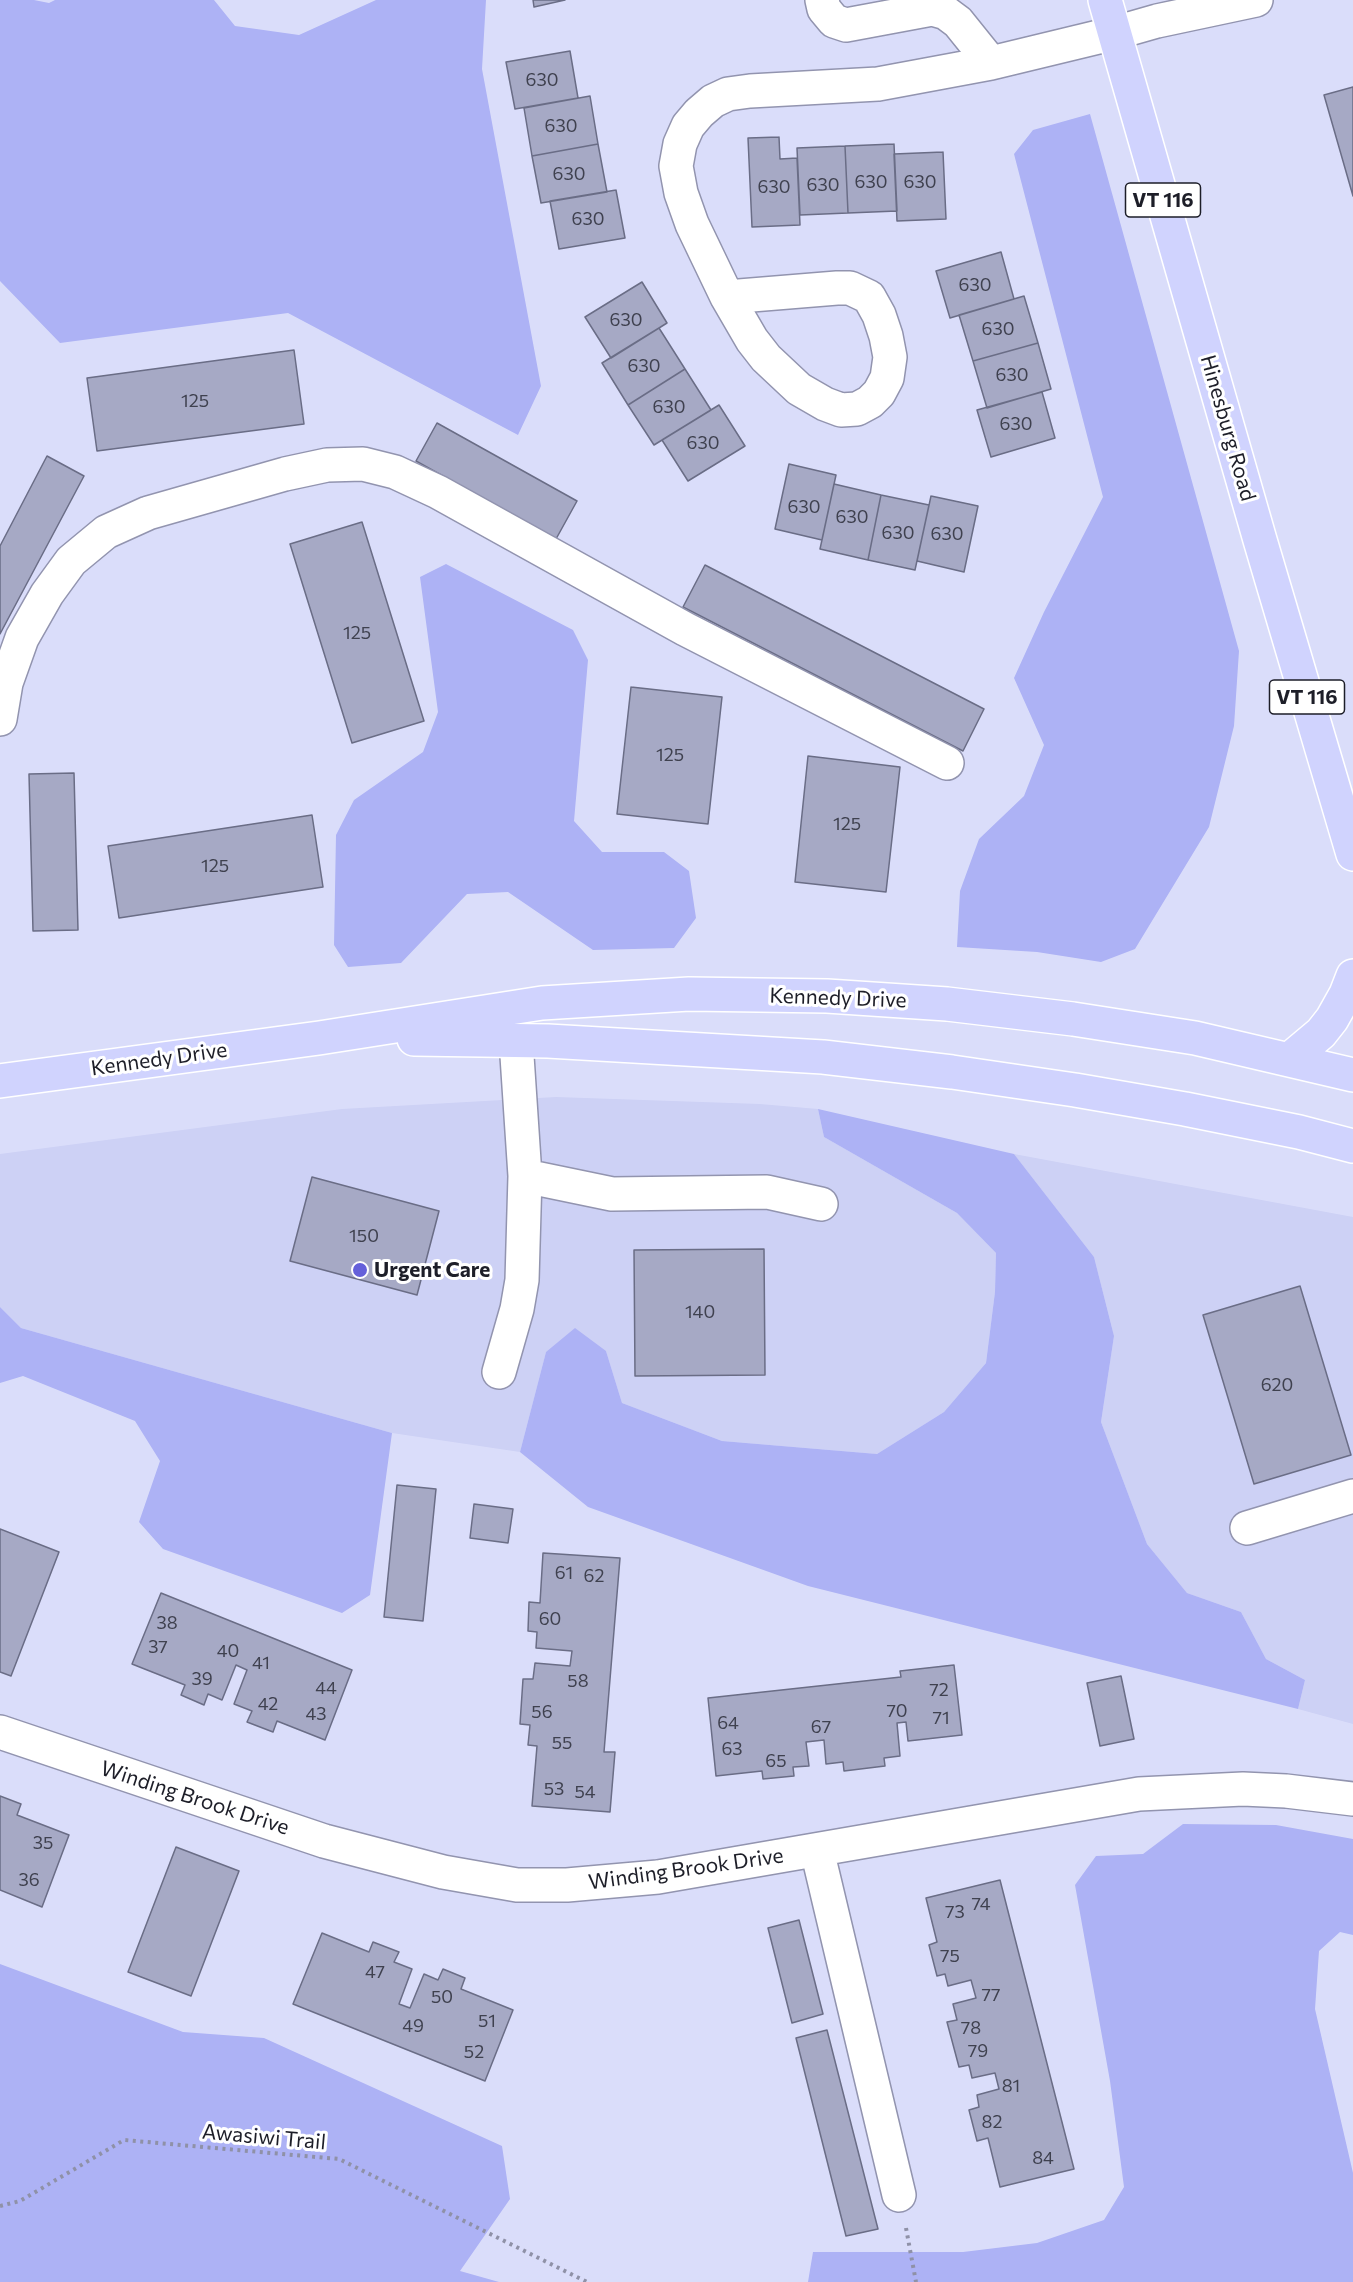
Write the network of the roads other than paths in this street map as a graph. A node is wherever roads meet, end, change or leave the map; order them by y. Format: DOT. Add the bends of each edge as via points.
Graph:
graph roads {
  1 [pos="822,0"];
  2 [pos="1105,0"];
  3 [pos="1256,0"];
  4 [pos="1115,33"];
  5 [pos="992,63"];
  6 [pos="728,297"];
  7 [pos="0,719"];
  8 [pos="947,763"];
  9 [pos="1353,854"];
  10 [pos="1353,976"];
  11 [pos="319,1038"];
  12 [pos="516,1041"];
  13 [pos="1290,1059"];
  14 [pos="1353,1075"];
  15 [pos="0,1081"];
  16 [pos="1353,1146"];
  17 [pos="525,1176"];
  18 [pos="821,1204"];
  19 [pos="499,1372"];
  20 [pos="1353,1496"];
  21 [pos="1247,1528"];
  22 [pos="0,1732"];
  23 [pos="1353,1798"];
  24 [pos="817,1850"];
  25 [pos="899,2195"];
  1 -- 5 [label="street" via="834,21 846,25 932,9 946,13"];
  2 -- 4 [label="main road, Hinesburg Road / VT 116"];
  3 -- 4 [label="street"];
  4 -- 5 [label="street"];
  4 -- 9 [label="main road, Hinesburg Road / VT 116"];
  5 -- 6 [label="street" via="878,84 729,94 699,113 680,144 676,166 692,224"];
  6 -- 6 [label="street" via="837,288 850,288 869,297 879,315 890,357 887,378 879,393 857,409 841,410 799,389 752,340"];
  7 -- 8 [label="street" via="6,683 22,638 46,594 71,561 106,532 148,513 285,474 327,465 363,464 395,472 438,492 685,629"];
  10 -- 13 [label="main road" via="1332,1019"];
  11 -- 12 [label="main road, Kennedy Drive"];
  11 -- 13 [label="main road, Kennedy Drive" via="542,1003 689,994 827,996 1073,1018"];
  11 -- 15 [label="main road, Kennedy Drive"];
  12 -- 16 [label="main road, Kennedy Drive" via="823,1056 952,1072 1185,1109"];
  12 -- 17 [label="street"];
  13 -- 14 [label="main road, Kennedy Drive"];
  17 -- 18 [label="street" via="612,1194 767,1192"];
  17 -- 19 [label="street" via="522,1280"];
  20 -- 21 [label="street"];
  22 -- 24 [label="street, Winding Brook Drive" via="324,1840 443,1872 517,1885 658,1877"];
  23 -- 24 [label="street, Winding Brook Drive" via="1243,1789 1139,1794"];
  24 -- 25 [label="street"];
}
